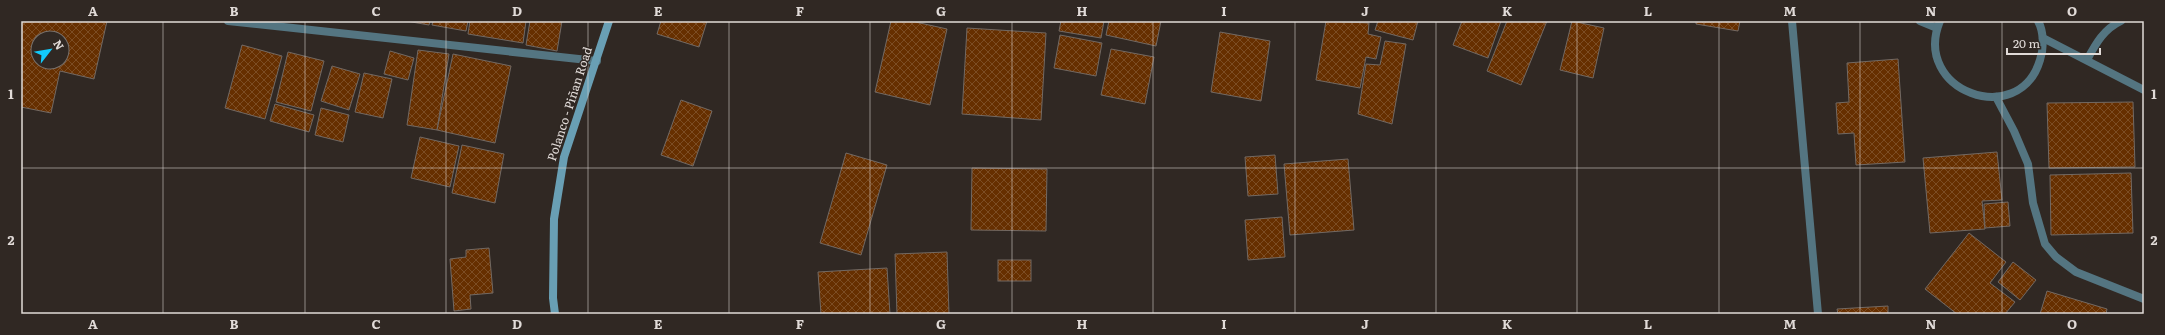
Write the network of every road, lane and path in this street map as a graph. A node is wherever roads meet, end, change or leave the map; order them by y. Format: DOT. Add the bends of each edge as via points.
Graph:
graph roads {
  1 [pos="228,21"];
  2 [pos="609,21"];
  3 [pos="1792,21"];
  4 [pos="1920,21"];
  5 [pos="2038,21"];
  6 [pos="2121,21"];
  7 [pos="1939,25"];
  8 [pos="2042,38"];
  9 [pos="2087,60"];
  10 [pos="596,61"];
  11 [pos="2144,90"];
  12 [pos="1996,97"];
  13 [pos="2144,299"];
  14 [pos="555,314"];
  15 [pos="1818,314"];
  1 -- 10 [label="street"];
  2 -- 10 [label="main road, Polanco - Piñan Road"];
  3 -- 15 [label="street"];
  4 -- 7 [label="street"];
  5 -- 8 [label="street"];
  6 -- 9 [label="street" via="2097,40"];
  7 -- 12 [label="street" via="1935,42 1936,55 1948,78 1957,87 1969,93 1982,97"];
  8 -- 9 [label="street"];
  8 -- 12 [label="street" via="2042,53 2031,78 2021,88"];
  9 -- 11 [label="street"];
  10 -- 14 [label="main road, Polanco - Piñan Road" via="564,157 554,219"];
  12 -- 13 [label="street" via="2028,164 2033,203 2045,244 2056,257 2076,272"];
}
